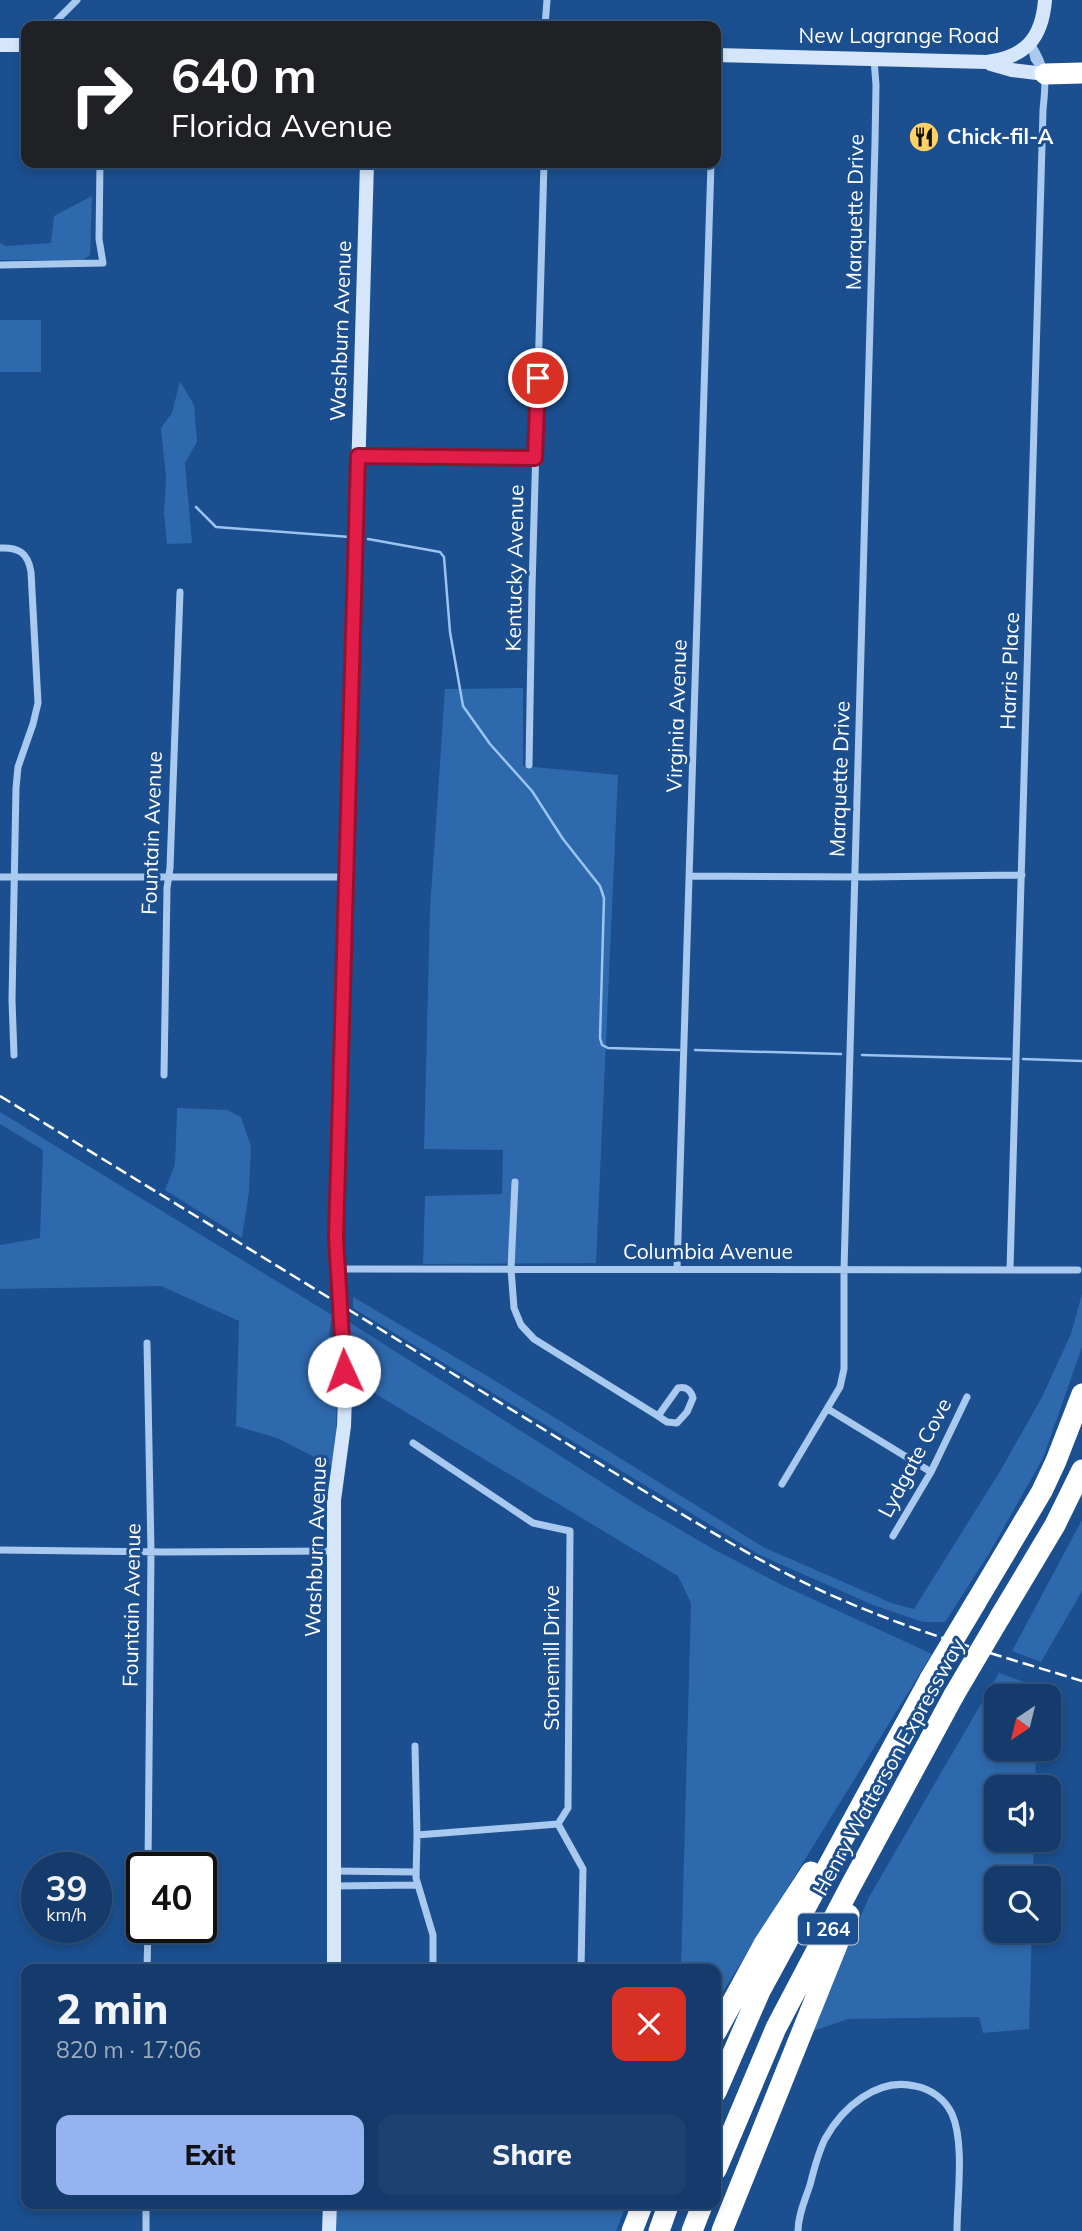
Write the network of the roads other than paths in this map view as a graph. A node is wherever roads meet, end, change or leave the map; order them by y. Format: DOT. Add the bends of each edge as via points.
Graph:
graph roads {
  1 [pos="77,0"];
  2 [pos="547,0"];
  3 [pos="1045,0"];
  4 [pos="57,21"];
  5 [pos="545,21"];
  6 [pos="1031,43"];
  7 [pos="0,44"];
  8 [pos="21,45"];
  9 [pos="721,55"];
  10 [pos="874,58"];
  11 [pos="987,62"];
  12 [pos="1082,73"];
  13 [pos="1045,74"];
  14 [pos="100,168"];
  15 [pos="367,168"];
  16 [pos="544,168"];
  17 [pos="711,168"];
  18 [pos="0,265"];
  19 [pos="358,456"];
  20 [pos="535,458"];
  21 [pos="0,548"];
  22 [pos="180,592"];
  23 [pos="528,765"];
  24 [pos="1022,875"];
  25 [pos="690,876"];
  26 [pos="0,877"];
  27 [pos="14,877"];
  28 [pos="169,877"];
  29 [pos="347,877"];
  30 [pos="854,877"];
  31 [pos="14,1055"];
  32 [pos="163,1075"];
  33 [pos="515,1182"];
  34 [pos="338,1269"];
  35 [pos="511,1269"];
  36 [pos="677,1269"];
  37 [pos="1010,1269"];
  38 [pos="844,1270"];
  39 [pos="1078,1270"];
  40 [pos="147,1343"];
  41 [pos="1082,1394"];
  42 [pos="967,1397"];
  43 [pos="828,1409"];
  44 [pos="658,1416"];
  45 [pos="413,1443"];
  46 [pos="1082,1471"];
  47 [pos="931,1472"];
  48 [pos="782,1483"];
  49 [pos="893,1536"];
  50 [pos="0,1550"];
  51 [pos="151,1551"];
  52 [pos="334,1551"];
  53 [pos="894,1745"];
  54 [pos="415,1746"];
  55 [pos="920,1757"];
  56 [pos="558,1824"];
  57 [pos="418,1835"];
  58 [pos="148,1852"];
  59 [pos="416,1872"];
  60 [pos="334,1879"];
  61 [pos="417,1885"];
  62 [pos="148,1943"];
  63 [pos="147,1964"];
  64 [pos="334,1964"];
  65 [pos="433,1964"];
  66 [pos="581,1964"];
  67 [pos="721,2023"];
  68 [pos="721,2081"];
  69 [pos="721,2158"];
  70 [pos="146,2209"];
  71 [pos="330,2209"];
  72 [pos="641,2209"];
  73 [pos="667,2209"];
  74 [pos="701,2209"];
  75 [pos="146,2231"];
  76 [pos="329,2231"];
  77 [pos="632,2231"];
  78 [pos="659,2231"];
  79 [pos="692,2231"];
  80 [pos="722,2231"];
  81 [pos="798,2231"];
  82 [pos="957,2231"];
  1 -- 4 [label="street"];
  2 -- 5 [label="street"];
  3 -- 6 [label="street, New Lagrange Road" via="1042,23"];
  6 -- 11 [label="street, New Lagrange Road" via="1007,60"];
  6 -- 13 [label="street, Harris Place"];
  7 -- 8 [label="street"];
  9 -- 10 [label="street, New Lagrange Road"];
  10 -- 11 [label="street, New Lagrange Road"];
  10 -- 30 [label="street, Marquette Drive"];
  11 -- 13 [label="street" via="1012,71"];
  12 -- 13 [label="highway"];
  13 -- 24 [label="street, Harris Place"];
  14 -- 18 [label="street" via="103,263"];
  15 -- 19 [label="street, Washburn Avenue"];
  16 -- 20 [label="street, Kentucky Avenue"];
  17 -- 25 [label="street, Virginia Avenue"];
  19 -- 20 [label="street"];
  19 -- 29 [label="street, Washburn Avenue"];
  20 -- 23 [label="street, Kentucky Avenue"];
  21 -- 27 [label="street" via="25,554 32,572 38,703 17,777"];
  22 -- 28 [label="street, Fountain Avenue"];
  24 -- 30 [label="street"];
  24 -- 37 [label="street, Harris Place"];
  25 -- 30 [label="street"];
  25 -- 36 [label="street, Virginia Avenue"];
  26 -- 27 [label="street"];
  27 -- 28 [label="street"];
  27 -- 31 [label="street"];
  28 -- 29 [label="street"];
  28 -- 32 [label="street, Fountain Avenue"];
  29 -- 34 [label="street, Washburn Avenue"];
  30 -- 38 [label="street, Marquette Drive"];
  33 -- 35 [label="street"];
  34 -- 35 [label="street, Columbia Avenue"];
  34 -- 52 [label="street, Washburn Avenue" via="345,1396 334,1500"];
  35 -- 36 [label="street, Columbia Avenue"];
  35 -- 44 [label="street" via="514,1308 524,1330"];
  36 -- 38 [label="street, Columbia Avenue"];
  37 -- 38 [label="street, Columbia Avenue"];
  37 -- 39 [label="street, Columbia Avenue"];
  38 -- 43 [label="street, Marquette Drive" via="844,1368"];
  40 -- 51 [label="street, Fountain Avenue"];
  41 -- 53 [label="highway, Henry Watterson Expressway / I 264, bridge" via="1042,1491"];
  42 -- 47 [label="street, Lydgate Cove"];
  43 -- 47 [label="street"];
  43 -- 48 [label="street, Marquette Drive"];
  44 -- 44 [label="street" via="672,1423 681,1420 692,1404 690,1391 678,1388"];
  45 -- 56 [label="street, Stonemill Drive" via="533,1523 570,1531 568,1808"];
  46 -- 55 [label="highway, Henry Watterson Expressway / I 264, bridge"];
  47 -- 49 [label="street, Lydgate Cove"];
  50 -- 51 [label="street"];
  51 -- 52 [label="street"];
  51 -- 58 [label="street, Fountain Avenue"];
  52 -- 60 [label="street, Washburn Avenue"];
  53 -- 67 [label="highway" via="764,1944"];
  53 -- 68 [label="highway, Henry Watterson Expressway / I 264" via="760,1991"];
  54 -- 57 [label="street"];
  55 -- 69 [label="highway, Henry Watterson Expressway / I 264" via="776,2028"];
  55 -- 80 [label="highway" via="827,1967"];
  56 -- 57 [label="street"];
  56 -- 66 [label="street" via="583,1869"];
  57 -- 59 [label="street"];
  59 -- 60 [label="street"];
  59 -- 61 [label="street"];
  60 -- 61 [label="street"];
  60 -- 64 [label="street, Washburn Avenue"];
  61 -- 65 [label="street" via="433,1935"];
  62 -- 63 [label="street"];
  70 -- 75 [label="street"];
  71 -- 76 [label="street"];
  72 -- 77 [label="highway"];
  73 -- 78 [label="highway"];
  74 -- 79 [label="highway"];
  81 -- 82 [label="street" via="819,2155 834,2125 872,2092 910,2084 931,2091 952,2115 959,2140"];
}
